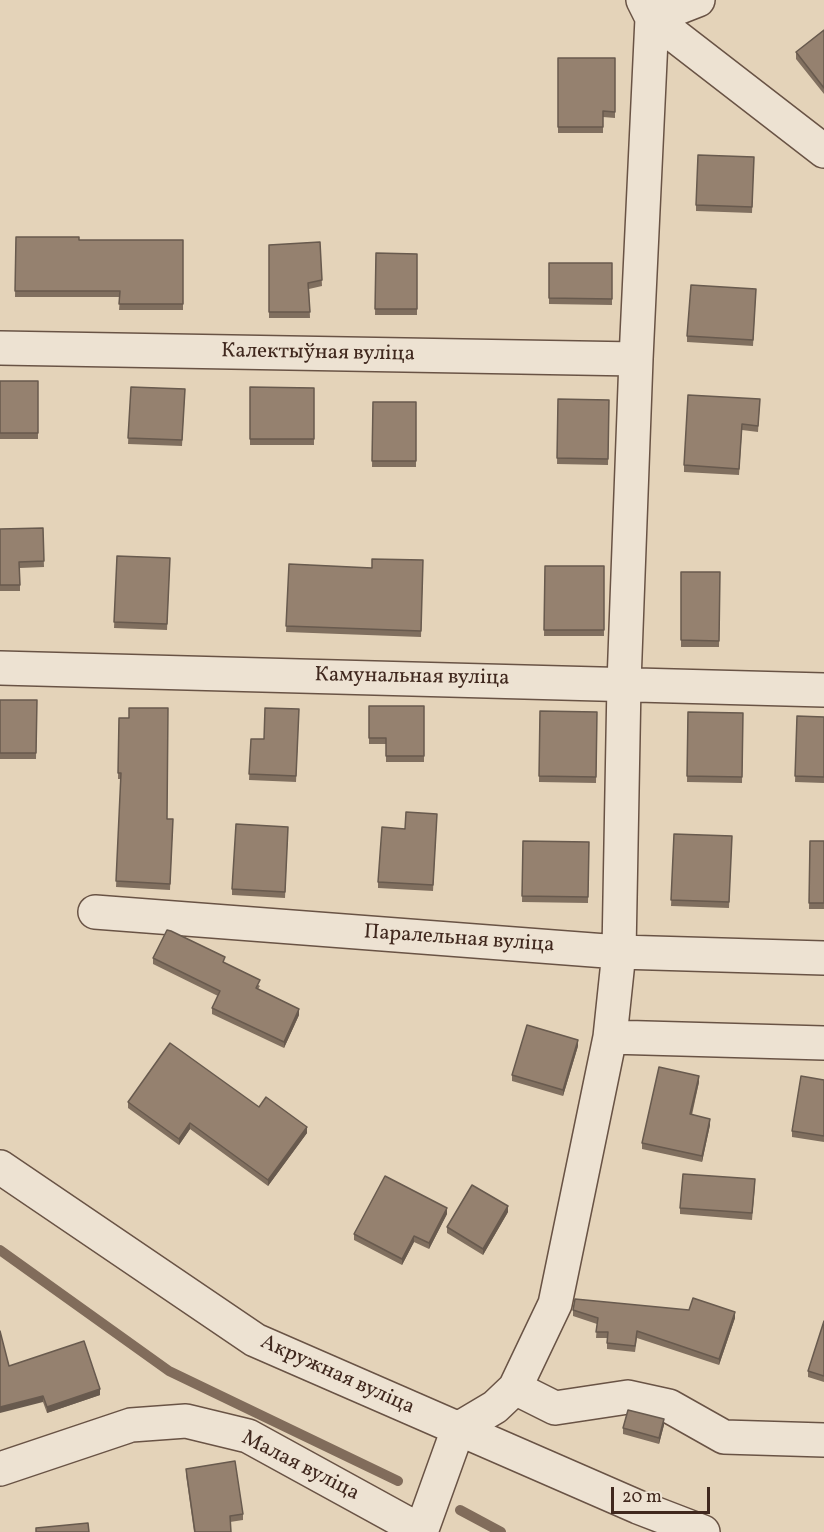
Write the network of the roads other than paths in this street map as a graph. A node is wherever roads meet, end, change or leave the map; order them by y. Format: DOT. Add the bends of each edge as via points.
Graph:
graph roads {
  1 [pos="698,0"];
  2 [pos="648,9"];
  3 [pos="824,151"];
  4 [pos="0,348"];
  5 [pos="636,359"];
  6 [pos="0,668"];
  7 [pos="624,683"];
  8 [pos="824,690"];
  9 [pos="95,912"];
  10 [pos="620,952"];
  11 [pos="824,957"];
  12 [pos="610,1036"];
  13 [pos="824,1042"];
  14 [pos="0,1167"];
  15 [pos="515,1388"];
  16 [pos="458,1429"];
  17 [pos="824,1440"];
  18 [pos="0,1469"];
  19 [pos="421,1532"];
  20 [pos="703,1532"];
  1 -- 2 [label="street"];
  2 -- 3 [label="street"];
  2 -- 5 [label="street"];
  4 -- 5 [label="street, Калектыўная вуліца"];
  5 -- 7 [label="street"];
  6 -- 7 [label="street, Камунальная вуліца"];
  7 -- 8 [label="street, Камунальная вуліца"];
  7 -- 10 [label="street"];
  9 -- 10 [label="street, Паралельная вуліца"];
  10 -- 11 [label="street, Паралельная вуліца"];
  10 -- 12 [label="street"];
  12 -- 13 [label="street"];
  12 -- 15 [label="street" via="555,1304"];
  14 -- 16 [label="street, Акружная вуліца" via="255,1340"];
  15 -- 16 [label="street" via="495,1407"];
  15 -- 17 [label="street" via="555,1408 628,1397 669,1406 724,1437"];
  16 -- 19 [label="street"];
  16 -- 20 [label="street, Акружная вуліца"];
  18 -- 19 [label="street, Малая вуліца" via="131,1425 186,1421 248,1436"];
}
